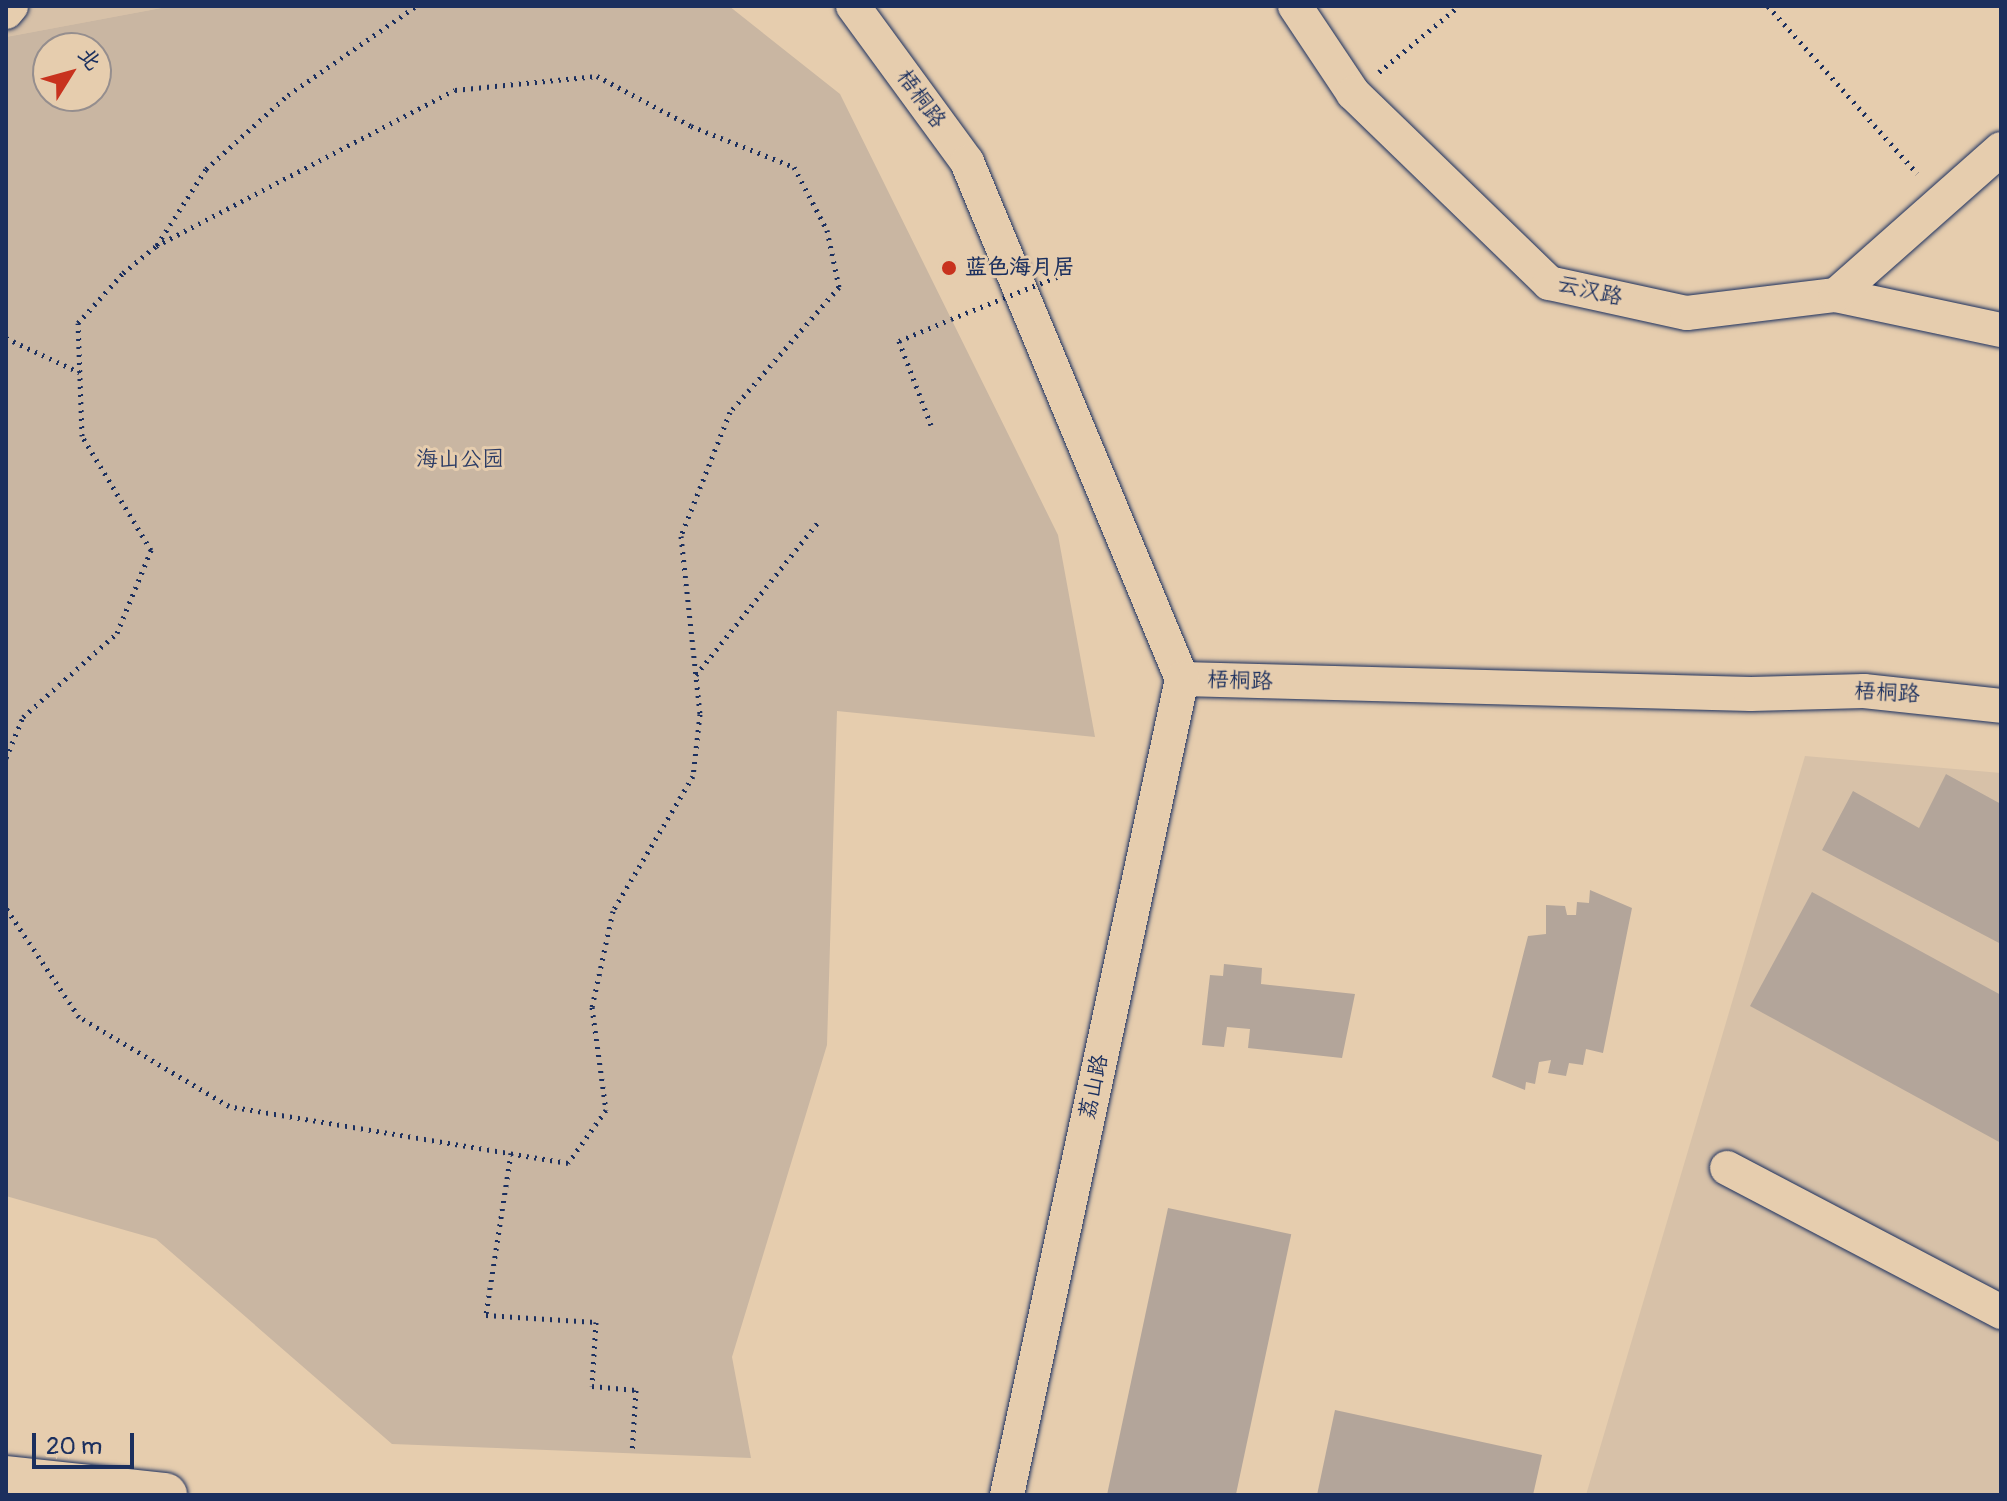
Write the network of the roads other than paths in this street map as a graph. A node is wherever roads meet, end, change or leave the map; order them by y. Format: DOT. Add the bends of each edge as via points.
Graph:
graph roads {
  1 [pos="11,6"];
  2 [pos="853,6"];
  3 [pos="1295,6"];
  4 [pos="6,12"];
  5 [pos="2001,149"];
  6 [pos="1836,295"];
  7 [pos="2001,330"];
  8 [pos="1182,679"];
  9 [pos="2001,706"];
  10 [pos="1727,1168"];
  11 [pos="2001,1312"];
  12 [pos="6,1478"];
  13 [pos="165,1495"];
  14 [pos="1007,1495"];
  1 -- 4 [label="street"];
  2 -- 8 [label="street, 梧桐路" via="967,162"];
  3 -- 6 [label="street, 云汉路" via="1353,93 1549,283 1687,313"];
  5 -- 6 [label="street"];
  6 -- 7 [label="street, 云汉路"];
  8 -- 9 [label="street, 梧桐路" via="1751,694 1864,691"];
  8 -- 14 [label="street, 荔山路"];
  10 -- 11 [label="street"];
  12 -- 13 [label="main road"];
}
